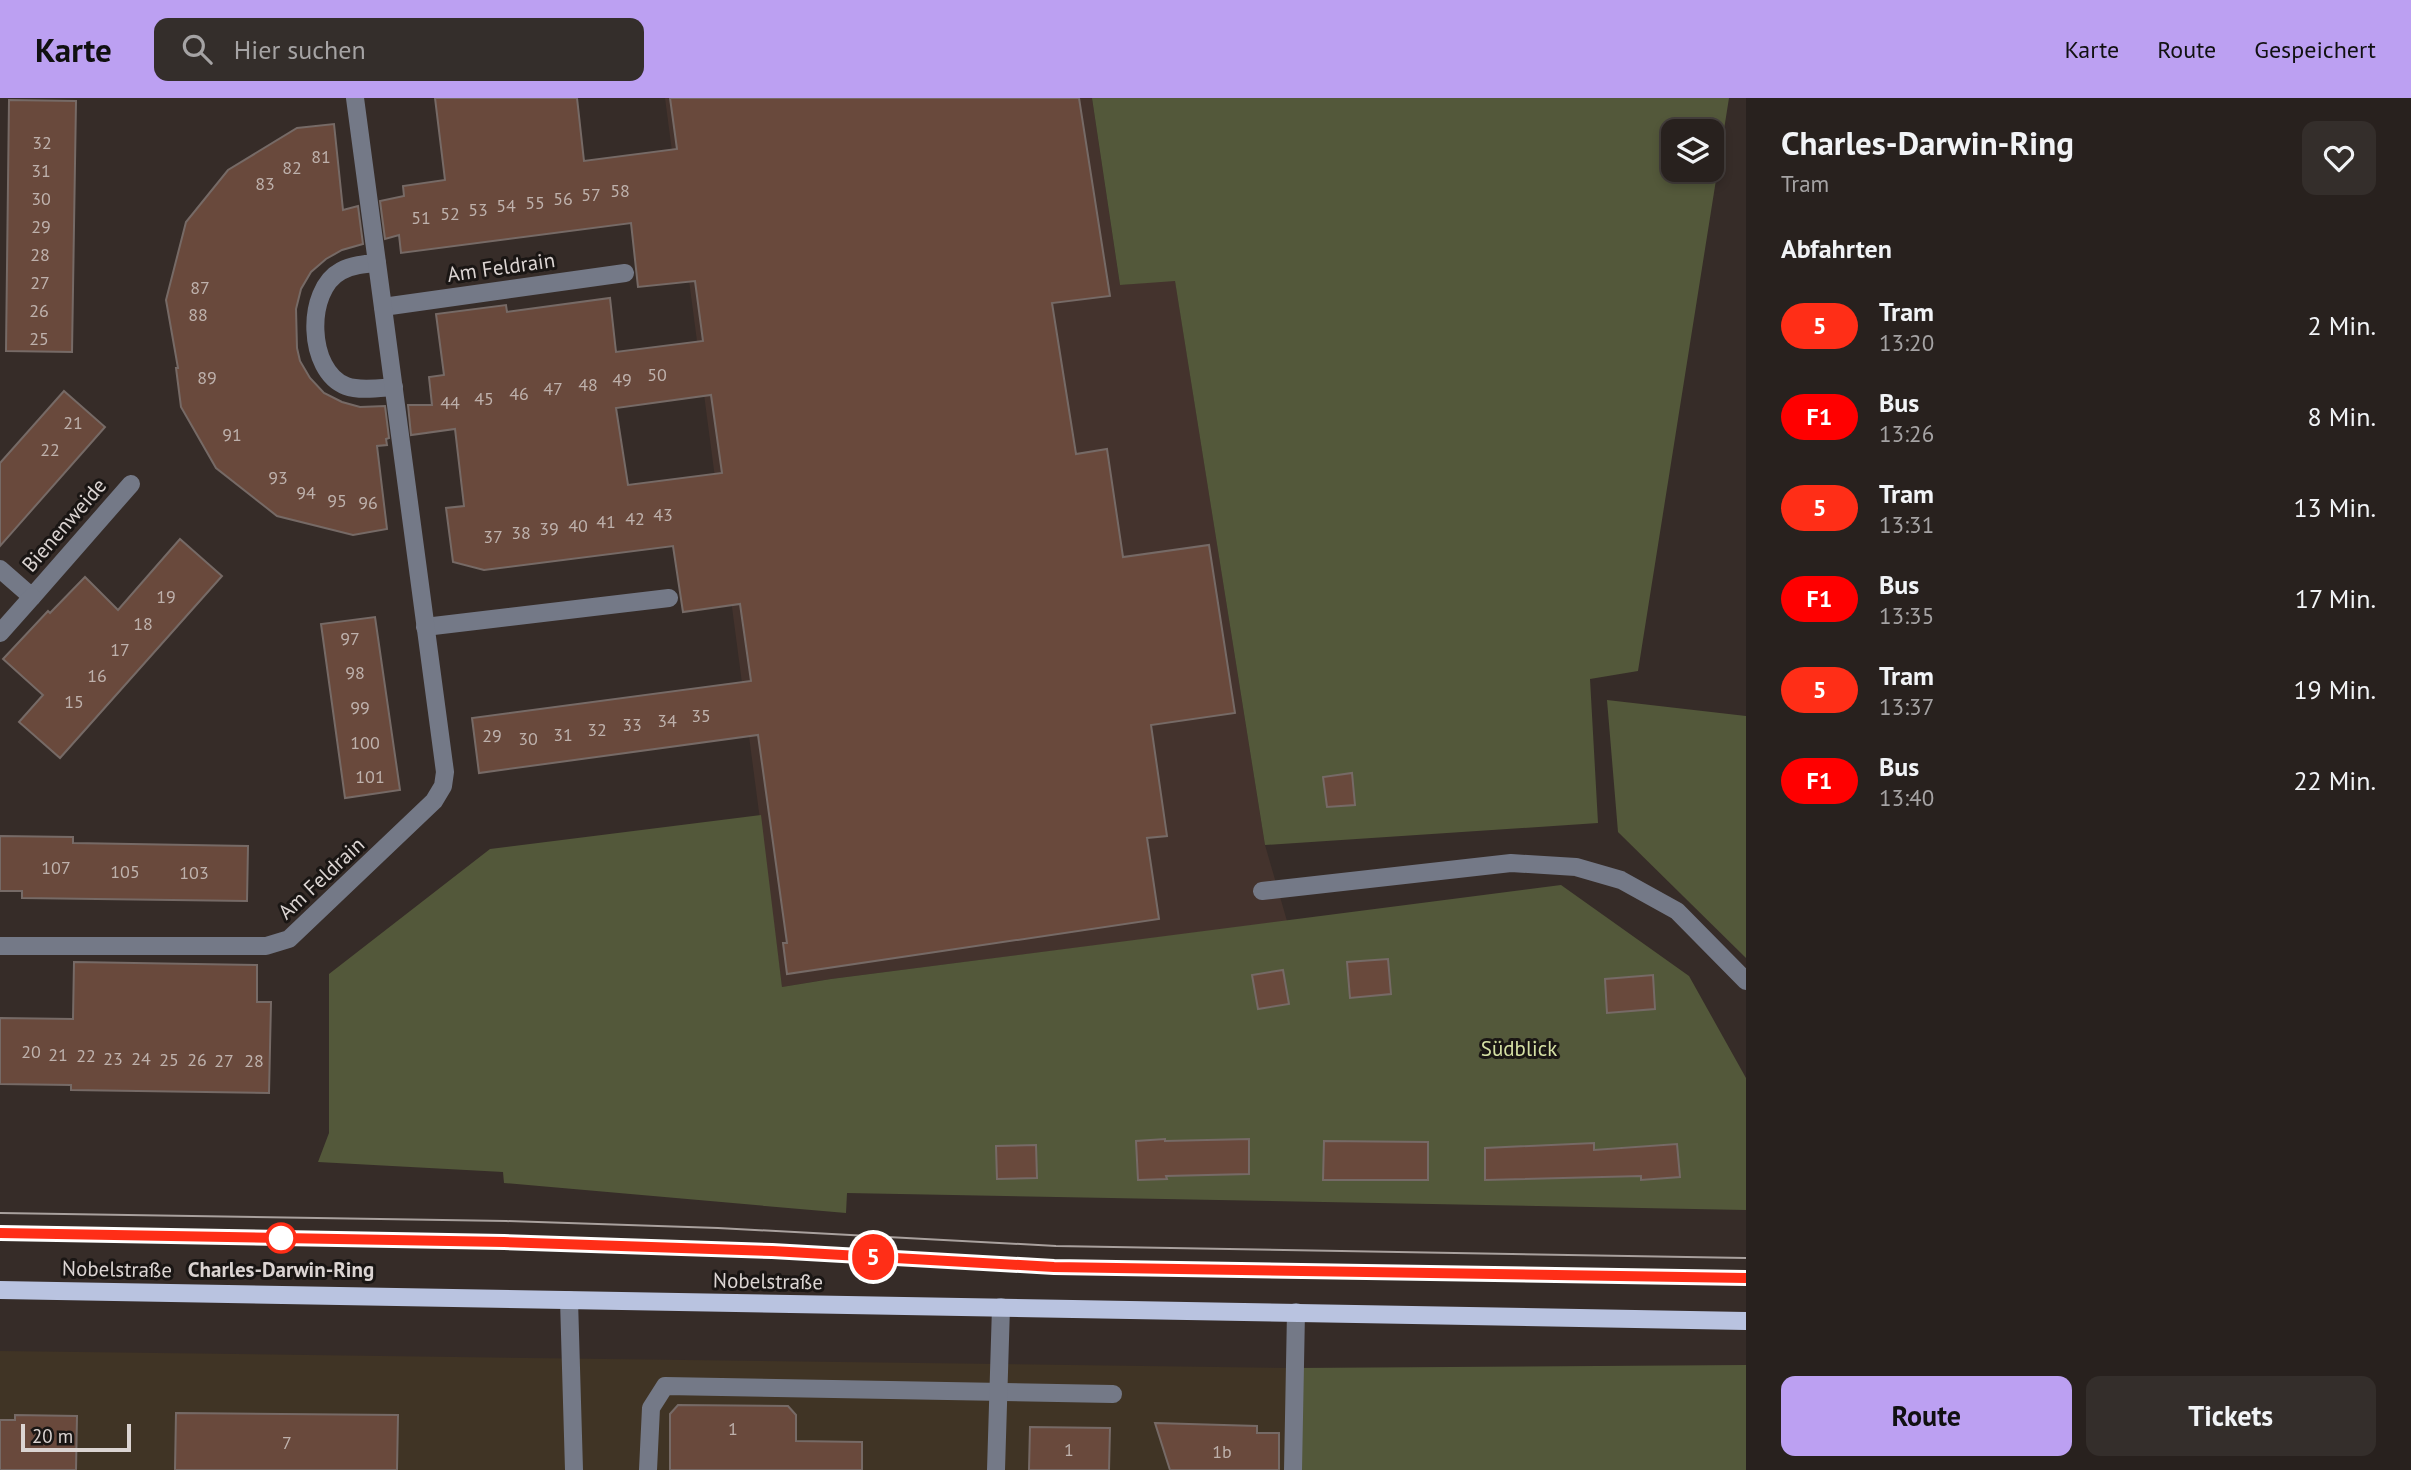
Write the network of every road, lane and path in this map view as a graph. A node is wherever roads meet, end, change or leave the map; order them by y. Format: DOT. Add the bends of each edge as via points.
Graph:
graph roads {
  1 [pos="355,98"];
  2 [pos="377,263"];
  3 [pos="625,273"];
  4 [pos="383,307"];
  5 [pos="394,387"];
  6 [pos="131,484"];
  7 [pos="0,569"];
  8 [pos="32,597"];
  9 [pos="669,598"];
  10 [pos="425,627"];
  11 [pos="0,633"];
  12 [pos="1262,891"];
  13 [pos="0,946"];
  14 [pos="1746,981"];
  15 [pos="0,1290"];
  16 [pos="569,1300"];
  17 [pos="1000,1307"];
  18 [pos="1296,1312"];
  19 [pos="1746,1321"];
  20 [pos="999,1393"];
  21 [pos="1114,1394"];
  22 [pos="574,1470"];
  23 [pos="648,1470"];
  24 [pos="996,1470"];
  25 [pos="1293,1470"];
  1 -- 2 [label="street, Am Feldrain"];
  2 -- 4 [label="street, Am Feldrain"];
  2 -- 5 [label="street" via="338,272 321,294 314,320 317,342 330,374 346,386"];
  3 -- 4 [label="street, Am Feldrain"];
  4 -- 5 [label="street, Am Feldrain"];
  5 -- 10 [label="street, Am Feldrain"];
  6 -- 8 [label="street, Bienenweide"];
  7 -- 8 [label="street, Bienenweide"];
  8 -- 11 [label="street, Bienenweide"];
  9 -- 10 [label="street"];
  10 -- 13 [label="street, Am Feldrain" via="445,772 443,786 434,801 289,939 266,946"];
  12 -- 14 [label="street" via="1511,863 1576,867 1621,880 1677,911"];
  15 -- 16 [label="main road, Nobelstraße"];
  16 -- 17 [label="main road, Nobelstraße"];
  16 -- 22 [label="street"];
  17 -- 18 [label="main road, Nobelstraße"];
  17 -- 20 [label="street"];
  18 -- 19 [label="main road, Nobelstraße"];
  18 -- 25 [label="street"];
  20 -- 21 [label="street"];
  20 -- 23 [label="street" via="666,1386 651,1408"];
  20 -- 24 [label="street"];
}
